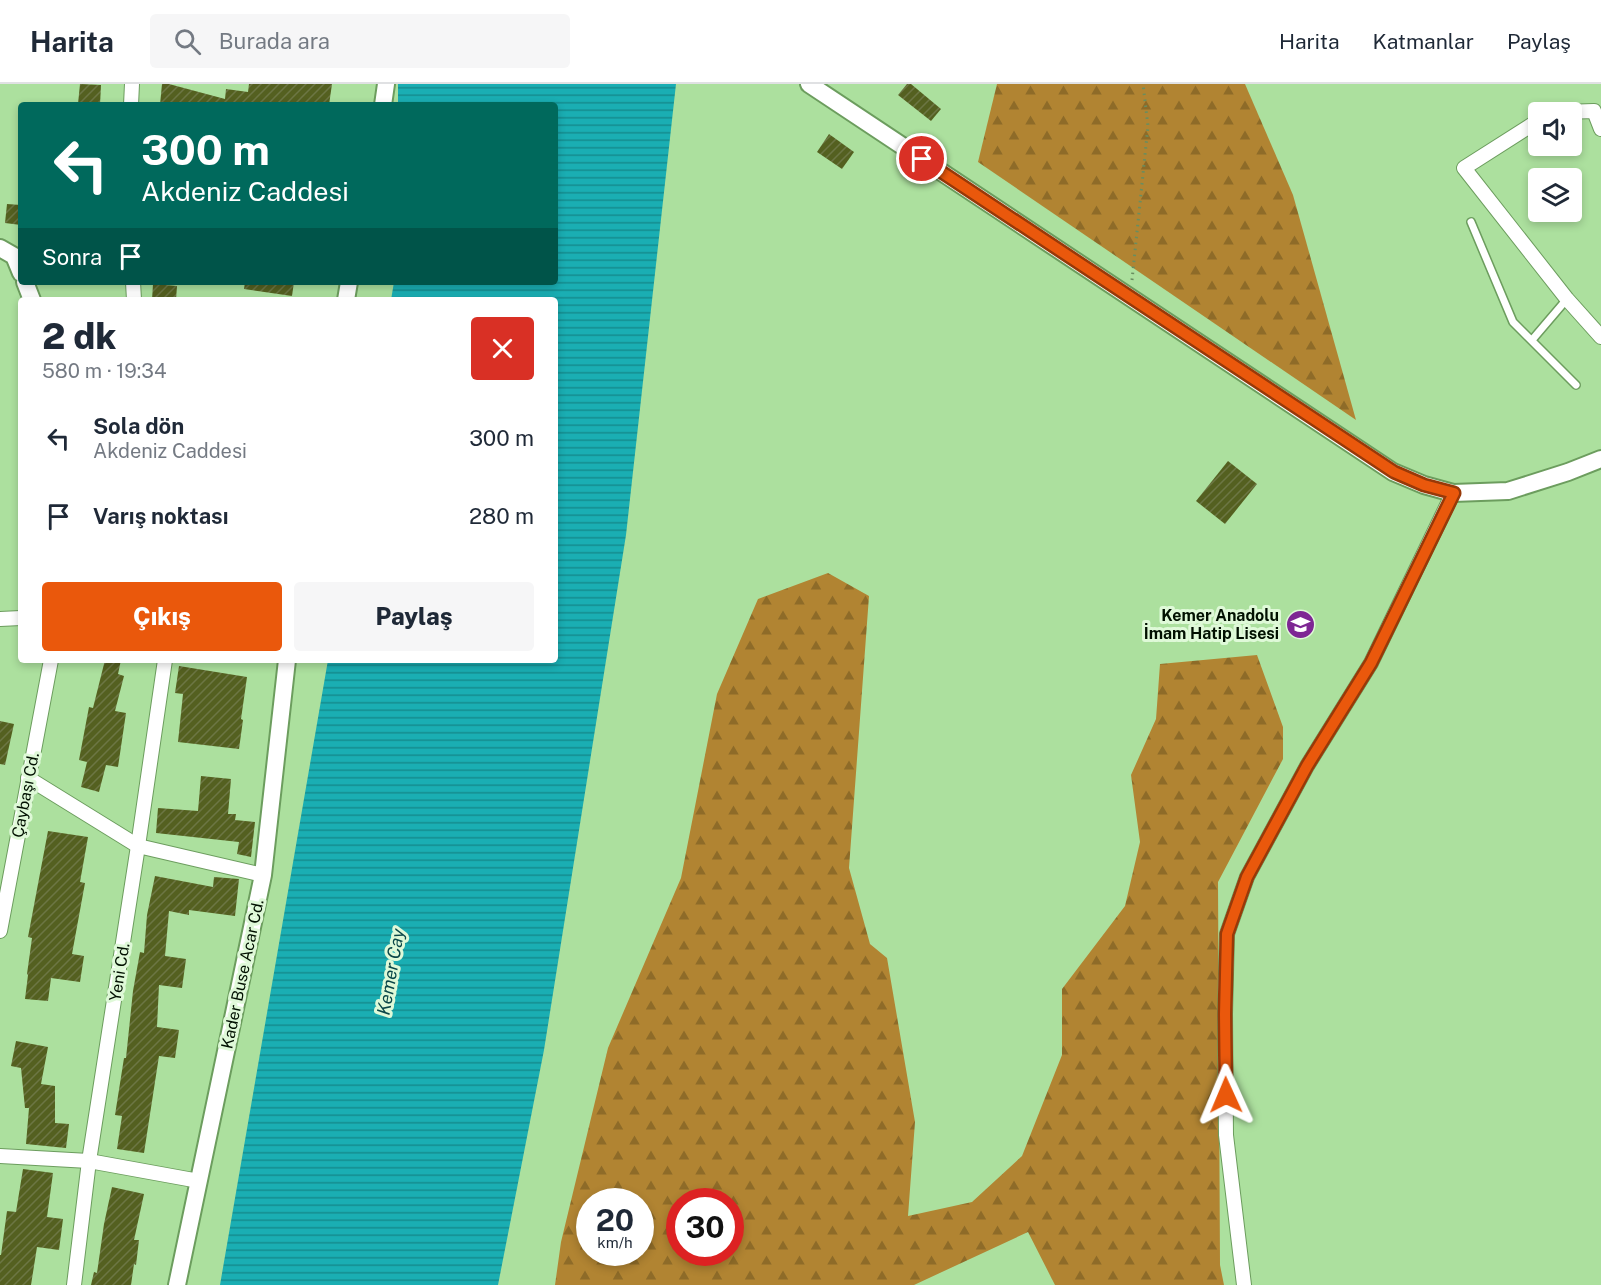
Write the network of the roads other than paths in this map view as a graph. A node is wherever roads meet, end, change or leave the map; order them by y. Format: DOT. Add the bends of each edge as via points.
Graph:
graph roads {
  1 [pos="132,84"];
  2 [pos="386,84"];
  3 [pos="809,84"];
  4 [pos="131,102"];
  5 [pos="383,102"];
  6 [pos="1582,111"];
  7 [pos="1528,127"];
  8 [pos="1601,129"];
  9 [pos="1471,222"];
  10 [pos="0,248"];
  11 [pos="18,266"];
  12 [pos="1567,299"];
  13 [pos="1601,337"];
  14 [pos="1532,340"];
  15 [pos="1576,385"];
  16 [pos="1601,459"];
  17 [pos="1454,493"];
  18 [pos="18,618"];
  19 [pos="0,619"];
  20 [pos="50,663"];
  21 [pos="165,663"];
  22 [pos="287,663"];
  23 [pos="28,778"];
  24 [pos="138,846"];
  25 [pos="263,875"];
  26 [pos="2,910"];
  27 [pos="0,931"];
  28 [pos="0,1156"];
  29 [pos="89,1161"];
  30 [pos="199,1181"];
  31 [pos="74,1285"];
  32 [pos="177,1285"];
  33 [pos="1244,1285"];
  1 -- 4 [label="street"];
  2 -- 5 [label="street"];
  3 -- 17 [label="street" via="1394,472"];
  6 -- 8 [label="street" via="1594,111"];
  7 -- 12 [label="street" via="1464,168"];
  9 -- 14 [label="lane" via="1508,312"];
  10 -- 11 [label="street" via="14,256"];
  12 -- 13 [label="street"];
  12 -- 14 [label="lane"];
  14 -- 15 [label="lane"];
  16 -- 17 [label="street" via="1508,491"];
  17 -- 33 [label="street" via="1371,663 1307,766 1247,877 1227,934 1226,1135"];
  18 -- 19 [label="street"];
  20 -- 23 [label="street, Çaybaşı Cd."];
  21 -- 24 [label="street, Yeni Cd."];
  22 -- 25 [label="street, Kader Buse Acar Cd."];
  23 -- 24 [label="street"];
  23 -- 26 [label="street, Çaybaşı Cd."];
  24 -- 25 [label="street"];
  24 -- 29 [label="street, Yeni Cd."];
  25 -- 30 [label="street, Kader Buse Acar Cd."];
  26 -- 27 [label="street, Çaybaşı Cd."];
  28 -- 29 [label="street"];
  29 -- 30 [label="street"];
  29 -- 31 [label="street, Yeni Cd."];
  30 -- 32 [label="street, Kader Buse Acar Cd."];
}
